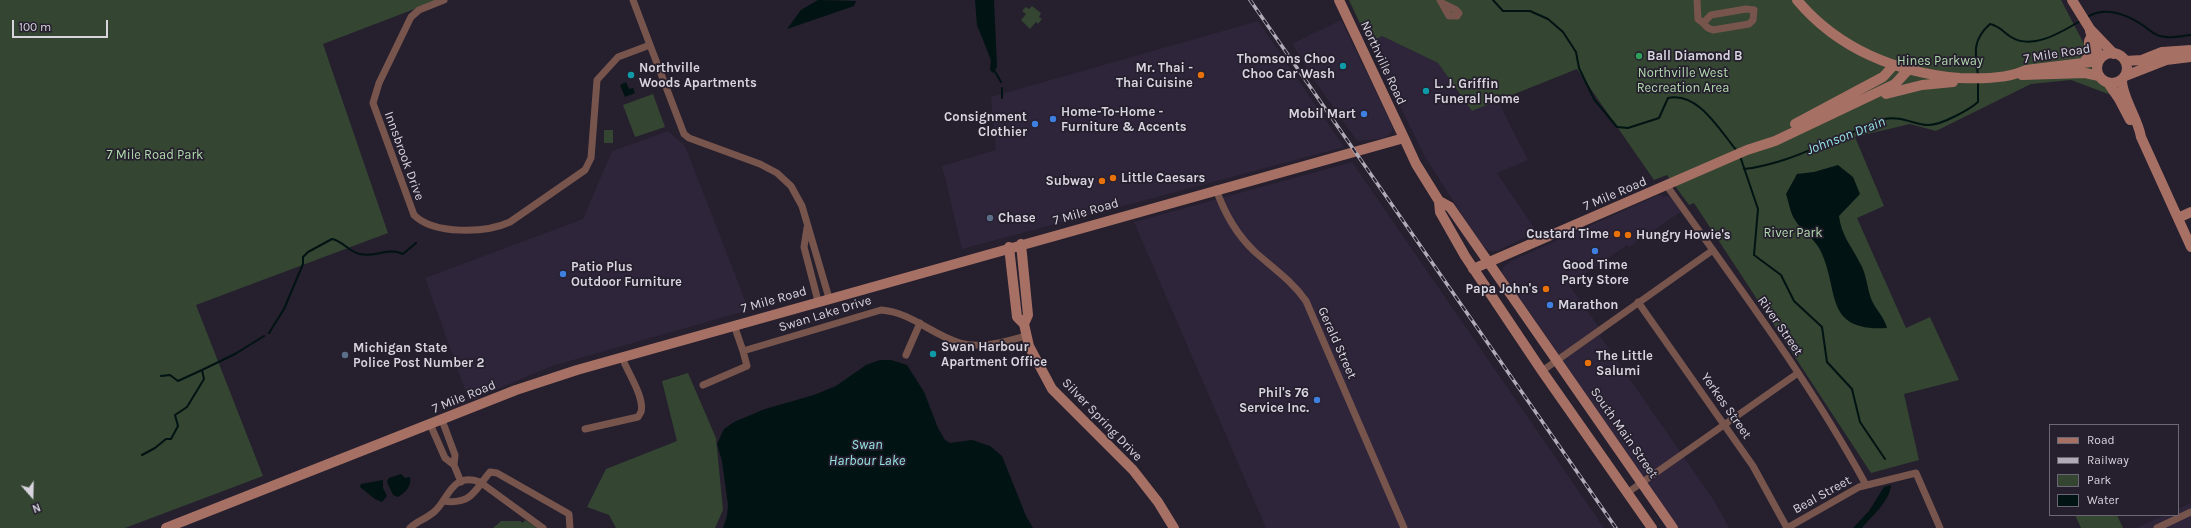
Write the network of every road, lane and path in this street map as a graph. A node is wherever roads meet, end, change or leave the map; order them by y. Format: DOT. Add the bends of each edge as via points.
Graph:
graph roads {
  1 [pos="444,0"];
  2 [pos="633,0"];
  3 [pos="1339,0"];
  4 [pos="1697,0"];
  5 [pos="1797,0"];
  6 [pos="2072,0"];
  7 [pos="1703,23"];
  8 [pos="2087,26"];
  9 [pos="650,45"];
  10 [pos="2191,50"];
  11 [pos="2114,54"];
  12 [pos="2191,57"];
  13 [pos="2099,60"];
  14 [pos="2124,61"];
  15 [pos="2082,64"];
  16 [pos="1893,66"];
  17 [pos="1908,70"];
  18 [pos="2018,73"];
  19 [pos="2099,76"];
  20 [pos="2123,77"];
  21 [pos="1972,79"];
  22 [pos="2108,83"];
  23 [pos="1837,111"];
  24 [pos="2141,137"];
  25 [pos="1404,138"];
  26 [pos="1767,143"];
  27 [pos="1667,186"];
  28 [pos="1216,189"];
  29 [pos="1439,200"];
  30 [pos="2191,212"];
  31 [pos="2178,218"];
  32 [pos="807,228"];
  33 [pos="1021,244"];
  34 [pos="1009,247"];
  35 [pos="2191,247"];
  36 [pos="1713,250"];
  37 [pos="1489,263"];
  38 [pos="1473,269"];
  39 [pos="829,298"];
  40 [pos="818,301"];
  41 [pos="1638,302"];
  42 [pos="920,323"];
  43 [pos="1024,324"];
  44 [pos="734,325"];
  45 [pos="1026,336"];
  46 [pos="743,351"];
  47 [pos="906,355"];
  48 [pos="622,357"];
  49 [pos="1558,360"];
  50 [pos="1542,371"];
  51 [pos="1798,373"];
  52 [pos="703,385"];
  53 [pos="442,420"];
  54 [pos="430,424"];
  55 [pos="1724,425"];
  56 [pos="585,429"];
  57 [pos="454,465"];
  58 [pos="461,482"];
  59 [pos="1642,482"];
  60 [pos="482,484"];
  61 [pos="1866,485"];
  62 [pos="1627,493"];
  63 [pos="443,501"];
  64 [pos="2191,512"];
  65 [pos="166,528"];
  66 [pos="410,528"];
  67 [pos="543,528"];
  68 [pos="570,528"];
  69 [pos="1174,528"];
  70 [pos="1404,528"];
  71 [pos="1652,528"];
  72 [pos="1673,528"];
  73 [pos="1787,528"];
  74 [pos="1940,528"];
  75 [pos="2157,528"];
  1 -- 9 [label="street, Innsbrook Drive" via="420,10 411,17 379,83 373,103 414,215 424,223 448,229 502,225 582,173 591,158 597,80 618,57"];
  2 -- 9 [label="street"];
  3 -- 25 [label="street, Northville Road"];
  4 -- 7 [label="street" via="1698,19"];
  5 -- 16 [label="street" via="1819,23 1843,41"];
  6 -- 8 [label="street"];
  7 -- 7 [label="street" via="1713,30 1749,24 1755,15 1754,10 1711,15"];
  8 -- 11 [label="street"];
  8 -- 13 [label="street"];
  8 -- 15 [label="street" via="2089,56"];
  9 -- 32 [label="street" via="684,134 777,173 796,194 802,206"];
  10 -- 14 [label="street" via="2162,52 2142,60"];
  11 -- 13 [label="street" via="2108,54"];
  11 -- 14 [label="street"];
  12 -- 20 [label="street" via="2166,60"];
  13 -- 15 [label="street, 7 Mile Road"];
  13 -- 19 [label="street"];
  14 -- 20 [label="street" via="2127,68"];
  15 -- 18 [label="street, 7 Mile Road"];
  16 -- 17 [label="street"];
  16 -- 26 [label="street, 7 Mile Road" via="1883,77 1771,137"];
  17 -- 21 [label="street"];
  17 -- 23 [label="street, 7 Mile Road" via="1895,84"];
  18 -- 19 [label="street, 7 Mile Road" via="2026,76 2085,73"];
  18 -- 21 [label="street, 7 Mile Road"];
  19 -- 22 [label="street"];
  20 -- 22 [label="street" via="2116,83"];
  20 -- 24 [label="street" via="2126,95 2140,128"];
  21 -- 23 [label="street" via="1906,88"];
  22 -- 24 [label="street"];
  23 -- 26 [label="street, 7 Mile Road"];
  24 -- 31 [label="street"];
  25 -- 28 [label="street, 7 Mile Road"];
  25 -- 29 [label="street, South Main Street" via="1416,164"];
  26 -- 27 [label="street, 7 Mile Road"];
  27 -- 36 [label="street, River Street"];
  27 -- 37 [label="street, 7 Mile Road"];
  28 -- 33 [label="street, 7 Mile Road"];
  28 -- 70 [label="street, Gerald Street" via="1223,208 1246,242 1291,283 1306,301"];
  29 -- 37 [label="street, South Main Street" via="1450,207"];
  29 -- 38 [label="street, South Main Street" via="1440,212"];
  30 -- 31 [label="street"];
  31 -- 35 [label="street"];
  32 -- 39 [label="street"];
  32 -- 40 [label="street" via="804,247"];
  33 -- 34 [label="street, 7 Mile Road"];
  33 -- 43 [label="street, Silver Spring Drive" via="1028,315"];
  34 -- 39 [label="street, 7 Mile Road"];
  34 -- 43 [label="street, Silver Spring Drive" via="1017,317"];
  36 -- 41 [label="street"];
  36 -- 51 [label="street, River Street"];
  37 -- 38 [label="street, 7 Mile Road"];
  37 -- 49 [label="street, South Main Street"];
  38 -- 50 [label="street, South Main Street"];
  39 -- 40 [label="street, 7 Mile Road"];
  40 -- 44 [label="street, 7 Mile Road"];
  41 -- 49 [label="street"];
  41 -- 55 [label="street, Yerkes Street"];
  42 -- 45 [label="street, Swan Lake Drive" via="948,338 967,344 990,344"];
  42 -- 46 [label="street, Swan Lake Drive" via="898,313 877,311"];
  42 -- 47 [label="street"];
  43 -- 45 [label="street, Silver Spring Drive"];
  44 -- 46 [label="street"];
  44 -- 48 [label="street, 7 Mile Road"];
  45 -- 69 [label="street, Silver Spring Drive" via="1052,388 1133,470"];
  46 -- 52 [label="street" via="747,366"];
  48 -- 53 [label="street, 7 Mile Road" via="544,380"];
  48 -- 56 [label="street" via="626,371 634,383 641,412 638,417"];
  49 -- 50 [label="street"];
  49 -- 59 [label="street, South Main Street"];
  50 -- 62 [label="street, South Main Street"];
  51 -- 55 [label="street"];
  51 -- 61 [label="street, River Street" via="1840,437"];
  53 -- 54 [label="street, 7 Mile Road"];
  53 -- 57 [label="street" via="455,454"];
  54 -- 57 [label="street" via="445,458"];
  54 -- 65 [label="street, 7 Mile Road"];
  55 -- 59 [label="street"];
  55 -- 73 [label="street, Yerkes Street" via="1753,466"];
  57 -- 58 [label="street"];
  58 -- 60 [label="street" via="476,481"];
  58 -- 63 [label="street" via="450,490"];
  59 -- 62 [label="street"];
  59 -- 72 [label="street, South Main Street"];
  60 -- 63 [label="street" via="467,499 460,502"];
  60 -- 67 [label="street"];
  60 -- 68 [label="street" via="490,472 497,473 569,514"];
  61 -- 73 [label="street, Beal Street"];
  61 -- 74 [label="street, Beal Street" via="1916,473"];
  62 -- 71 [label="street, South Main Street"];
  63 -- 66 [label="street" via="434,512"];
  64 -- 75 [label="street"];
}
